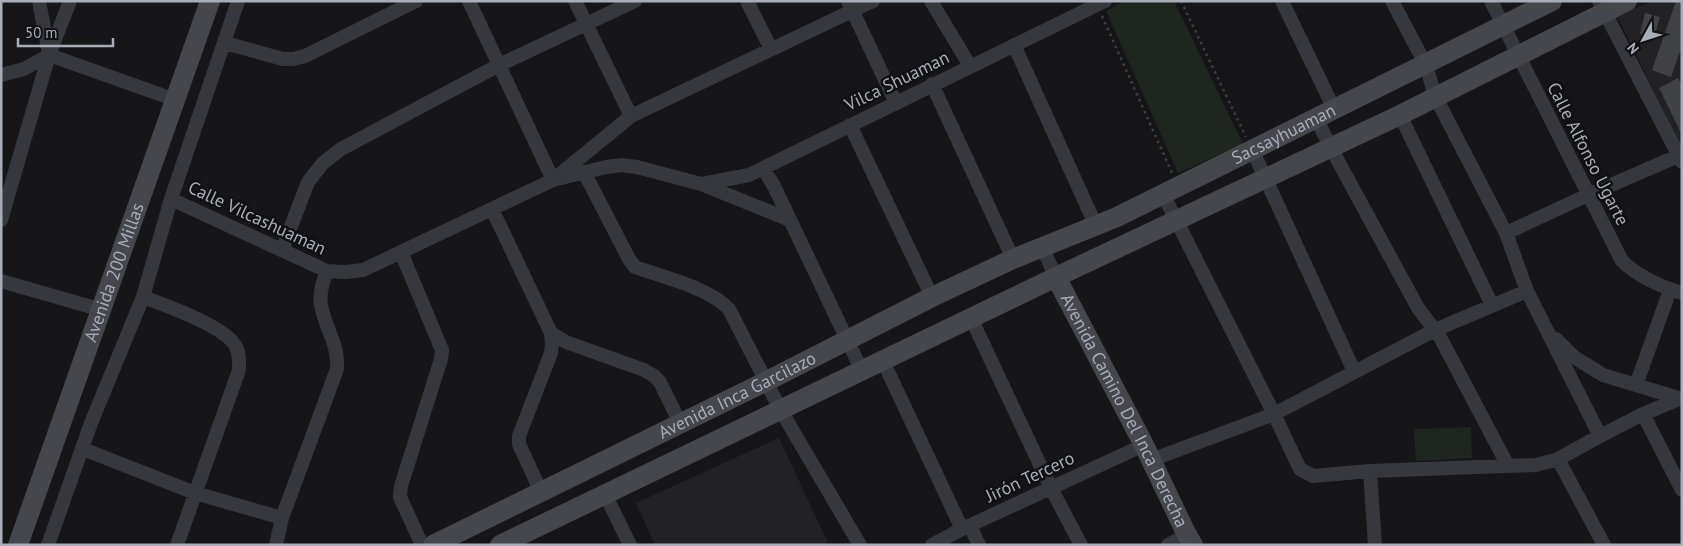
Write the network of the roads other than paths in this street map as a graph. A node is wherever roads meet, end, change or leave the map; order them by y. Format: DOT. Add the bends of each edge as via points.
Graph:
graph roads {
  1 [pos="39,1"];
  2 [pos="70,1"];
  3 [pos="210,1"];
  4 [pos="238,1"];
  5 [pos="416,1"];
  6 [pos="469,1"];
  7 [pos="575,1"];
  8 [pos="635,1"];
  9 [pos="747,1"];
  10 [pos="873,1"];
  11 [pos="931,1"];
  12 [pos="1282,1"];
  13 [pos="1392,1"];
  14 [pos="1491,1"];
  15 [pos="1552,1"];
  16 [pos="1627,1"];
  17 [pos="1101,3"];
  18 [pos="850,6"];
  19 [pos="1602,7"];
  20 [pos="586,24"];
  21 [pos="1503,27"];
  22 [pos="225,43"];
  23 [pos="1014,45"];
  24 [pos="771,49"];
  25 [pos="49,55"];
  26 [pos="1517,55"];
  27 [pos="499,65"];
  28 [pos="1426,65"];
  29 [pos="970,66"];
  30 [pos="1,76"];
  31 [pos="932,84"];
  32 [pos="1436,96"];
  33 [pos="176,100"];
  34 [pos="896,102"];
  35 [pos="1334,109"];
  36 [pos="1400,114"];
  37 [pos="631,116"];
  38 [pos="1316,118"];
  39 [pos="850,125"];
  40 [pos="1331,148"];
  41 [pos="1252,149"];
  42 [pos="1680,159"];
  43 [pos="763,168"];
  44 [pos="584,172"];
  45 [pos="1265,178"];
  46 [pos="553,180"];
  47 [pos="701,184"];
  48 [pos="1170,190"];
  49 [pos="1588,195"];
  50 [pos="171,199"];
  51 [pos="492,209"];
  52 [pos="1,220"];
  53 [pos="790,220"];
  54 [pos="1177,220"];
  55 [pos="1096,226"];
  56 [pos="1506,233"];
  57 [pos="1042,248"];
  58 [pos="282,250"];
  59 [pos="401,252"];
  60 [pos="1013,259"];
  61 [pos="327,271"];
  62 [pos="1056,277"];
  63 [pos="1,281"];
  64 [pos="1527,291"];
  65 [pos="1676,292"];
  66 [pos="143,297"];
  67 [pos="932,297"];
  68 [pos="1492,305"];
  69 [pos="102,310"];
  70 [pos="972,318"];
  71 [pos="1435,330"];
  72 [pos="1548,332"];
  73 [pos="551,333"];
  74 [pos="847,339"];
  75 [pos="883,360"];
  76 [pos="862,371"];
  77 [pos="1354,371"];
  78 [pos="767,381"];
  79 [pos="1636,385"];
  80 [pos="1680,399"];
  81 [pos="780,409"];
  82 [pos="1274,414"];
  83 [pos="1642,414"];
  84 [pos="680,424"];
  85 [pos="1600,436"];
  86 [pos="83,449"];
  87 [pos="1147,452"];
  88 [pos="1558,459"];
  89 [pos="1508,466"];
  90 [pos="1370,471"];
  91 [pos="1051,488"];
  92 [pos="1682,490"];
  93 [pos="541,492"];
  94 [pos="195,493"];
  95 [pos="605,494"];
  96 [pos="282,518"];
  97 [pos="966,528"];
  98 [pos="522,540"];
  99 [pos="1190,540"];
  100 [pos="855,543"];
  101 [pos="18,545"];
  102 [pos="48,545"];
  103 [pos="177,545"];
  104 [pos="276,545"];
  105 [pos="422,545"];
  106 [pos="433,545"];
  107 [pos="500,545"];
  108 [pos="630,545"];
  109 [pos="932,545"];
  110 [pos="978,545"];
  111 [pos="1081,545"];
  112 [pos="1168,545"];
  113 [pos="1375,545"];
  114 [pos="1604,545"];
  1 -- 25 [label="street"];
  2 -- 25 [label="street"];
  3 -- 33 [label="main road, Avenida 200 Millas"];
  4 -- 22 [label="street"];
  5 -- 22 [label="street" via="293,59"];
  6 -- 27 [label="street"];
  7 -- 20 [label="street"];
  8 -- 20 [label="street"];
  9 -- 24 [label="street"];
  10 -- 18 [label="street"];
  11 -- 29 [label="street"];
  12 -- 35 [label="street"];
  13 -- 28 [label="street"];
  14 -- 21 [label="street, Calle Alfonso Ugarte"];
  15 -- 21 [label="main road, Sacsayhuaman"];
  16 -- 19 [label="main road, Avenida Inca Garcilazo"];
  17 -- 23 [label="street, Vilca Shuaman"];
  18 -- 24 [label="street"];
  18 -- 34 [label="street"];
  19 -- 26 [label="main road, Avenida Inca Garcilazo"];
  19 -- 42 [label="street"];
  20 -- 27 [label="street"];
  20 -- 37 [label="street"];
  21 -- 26 [label="street, Calle Alfonso Ugarte"];
  21 -- 28 [label="main road, Sacsayhuaman"];
  22 -- 50 [label="street"];
  23 -- 29 [label="street, Vilca Shuaman"];
  23 -- 55 [label="street"];
  24 -- 37 [label="street"];
  25 -- 30 [label="street" via="24,70"];
  25 -- 33 [label="street"];
  25 -- 52 [label="street"];
  26 -- 32 [label="main road, Avenida Inca Garcilazo"];
  26 -- 49 [label="street, Calle Alfonso Ugarte"];
  27 -- 46 [label="street"];
  27 -- 58 [label="street" via="341,149 323,163 308,182"];
  28 -- 32 [label="street"];
  28 -- 35 [label="main road, Sacsayhuaman"];
  29 -- 31 [label="street, Vilca Shuaman"];
  31 -- 34 [label="street, Vilca Shuaman"];
  31 -- 60 [label="street"];
  32 -- 36 [label="main road, Avenida Inca Garcilazo"];
  32 -- 56 [label="street"];
  33 -- 69 [label="main road, Avenida 200 Millas"];
  34 -- 39 [label="street, Vilca Shuaman"];
  35 -- 38 [label="main road, Sacsayhuaman"];
  36 -- 40 [label="main road, Avenida Inca Garcilazo"];
  36 -- 68 [label="street"];
  37 -- 46 [label="street"];
  38 -- 40 [label="street"];
  38 -- 41 [label="main road, Sacsayhuaman"];
  39 -- 43 [label="street, Vilca Shuaman"];
  39 -- 67 [label="street"];
  40 -- 45 [label="main road, Avenida Inca Garcilazo"];
  40 -- 71 [label="street" via="1418,308"];
  41 -- 45 [label="street"];
  41 -- 48 [label="main road, Sacsayhuaman"];
  42 -- 49 [label="street"];
  43 -- 47 [label="street, Vilca Shuaman" via="748,175"];
  43 -- 53 [label="street"];
  44 -- 46 [label="street"];
  44 -- 47 [label="street" via="622,165"];
  44 -- 78 [label="street" via="635,267 708,293 721,301"];
  45 -- 54 [label="main road, Avenida Inca Garcilazo"];
  45 -- 77 [label="street"];
  46 -- 51 [label="street"];
  47 -- 53 [label="street"];
  48 -- 54 [label="street"];
  48 -- 55 [label="main road, Sacsayhuaman"];
  49 -- 56 [label="street"];
  49 -- 65 [label="street, Calle Alfonso Ugarte" via="1622,261 1634,272"];
  50 -- 58 [label="street, Calle Vilcashuaman"];
  50 -- 66 [label="street"];
  51 -- 59 [label="street"];
  51 -- 73 [label="street"];
  53 -- 74 [label="street"];
  54 -- 62 [label="main road, Avenida Inca Garcilazo"];
  54 -- 82 [label="street"];
  55 -- 57 [label="main road, Sacsayhuaman"];
  56 -- 64 [label="street"];
  57 -- 60 [label="main road, Avenida Inca Garcilazo"];
  57 -- 62 [label="street"];
  58 -- 61 [label="street, Calle Vilcashuaman"];
  59 -- 61 [label="street" via="363,270"];
  59 -- 105 [label="street" via="442,350 401,486 400,497"];
  60 -- 67 [label="main road, Avenida Inca Garcilazo"];
  61 -- 96 [label="street" via="321,290 321,305 335,345 338,369"];
  62 -- 70 [label="main road, Avenida Inca Garcilazo"];
  62 -- 87 [label="main road, Avenida Camino Del Inca Derecha"];
  63 -- 69 [label="street"];
  64 -- 68 [label="street, Jirón Tercero"];
  64 -- 72 [label="street"];
  65 -- 79 [label="street"];
  66 -- 86 [label="street"];
  66 -- 94 [label="street" via="171,307 228,336 239,357 239,370"];
  67 -- 74 [label="main road, Avenida Inca Garcilazo"];
  68 -- 71 [label="street, Jirón Tercero"];
  69 -- 101 [label="main road, Avenida 200 Millas"];
  70 -- 75 [label="main road, Avenida Inca Garcilazo"];
  70 -- 91 [label="street"];
  71 -- 77 [label="street, Jirón Tercero"];
  71 -- 89 [label="street"];
  72 -- 79 [label="street" via="1589,367"];
  72 -- 85 [label="street"];
  73 -- 84 [label="street" via="566,342 654,376"];
  73 -- 93 [label="street" via="551,353 519,436 519,444"];
  74 -- 76 [label="street"];
  74 -- 78 [label="main road, Avenida Inca Garcilazo"];
  75 -- 76 [label="main road, Avenida Inca Garcilazo"];
  75 -- 97 [label="street"];
  76 -- 81 [label="main road, Avenida Inca Garcilazo"];
  77 -- 82 [label="street, Jirón Tercero"];
  78 -- 81 [label="street"];
  78 -- 84 [label="main road, Avenida Inca Garcilazo"];
  79 -- 80 [label="street"];
  80 -- 83 [label="street"];
  81 -- 95 [label="main road, Avenida Inca Garcilazo"];
  81 -- 100 [label="street"];
  82 -- 87 [label="street, Jirón Tercero"];
  82 -- 90 [label="street" via="1300,469 1313,476"];
  83 -- 85 [label="street"];
  83 -- 92 [label="street"];
  84 -- 93 [label="main road, Avenida Inca Garcilazo"];
  85 -- 88 [label="street"];
  86 -- 94 [label="street"];
  86 -- 102 [label="street"];
  87 -- 91 [label="street, Jirón Tercero"];
  87 -- 99 [label="main road, Avenida Camino Del Inca Derecha"];
  88 -- 89 [label="street" via="1536,465"];
  88 -- 114 [label="street"];
  89 -- 90 [label="street"];
  90 -- 113 [label="street"];
  91 -- 97 [label="street, Jirón Tercero"];
  91 -- 111 [label="street"];
  93 -- 106 [label="main road, Avenida Inca Garcilazo"];
  94 -- 96 [label="street"];
  94 -- 103 [label="street"];
  95 -- 98 [label="main road, Avenida Inca Garcilazo"];
  95 -- 108 [label="street"];
  96 -- 104 [label="street"];
  97 -- 109 [label="street, Jirón Tercero"];
  97 -- 110 [label="street"];
  98 -- 107 [label="main road, Avenida Inca Garcilazo"];
  99 -- 112 [label="street"];
}
